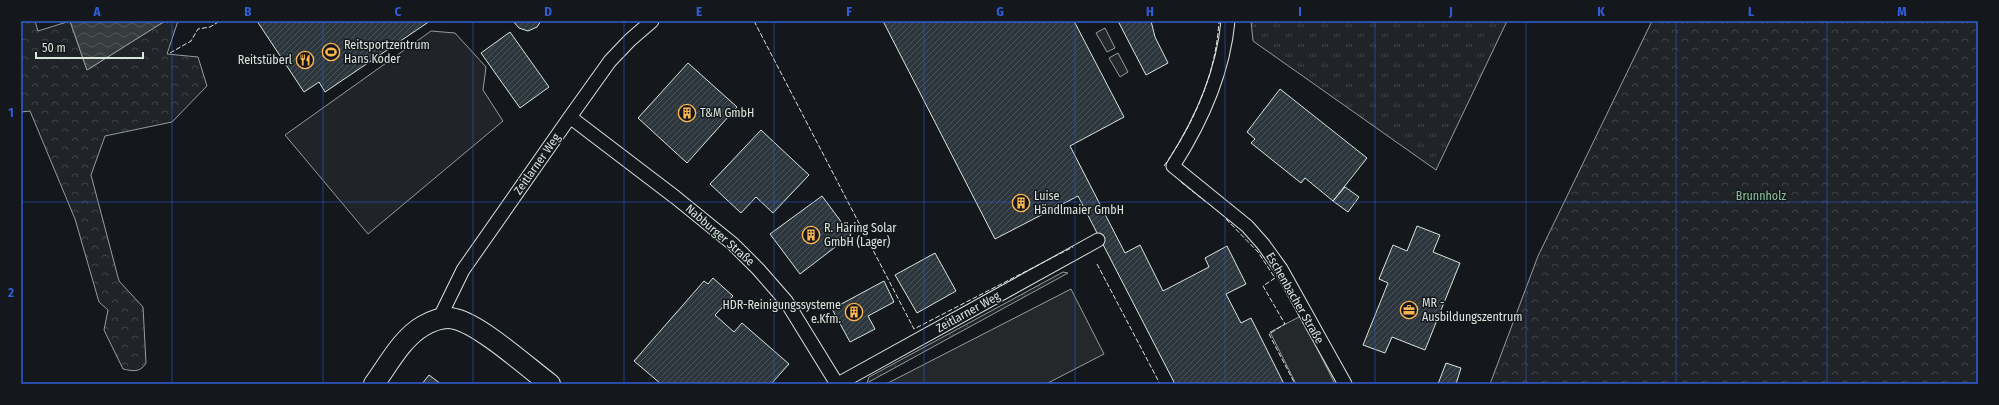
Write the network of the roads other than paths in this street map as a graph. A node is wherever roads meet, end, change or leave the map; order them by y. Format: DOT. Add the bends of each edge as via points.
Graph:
graph roads {
  1 [pos="652,21"];
  2 [pos="1228,21"];
  3 [pos="570,117"];
  4 [pos="1098,240"];
  5 [pos="438,319"];
  6 [pos="374,384"];
  7 [pos="550,384"];
  8 [pos="838,384"];
  9 [pos="1345,384"];
  1 -- 3 [label="street, Zeitlarner Weg" via="610,62"];
  2 -- 9 [label="street, Eschenbacher Straße" via="1218,75 1204,112 1173,166 1247,226 1263,244 1281,269"];
  3 -- 5 [label="street, Zeitlarner Weg" via="463,270"];
  3 -- 8 [label="street, Nabburger Straße" via="733,244 786,301"];
  4 -- 8 [label="street, Zeitlarner Weg"];
  5 -- 6 [label="main road" via="422,326 402,346"];
  5 -- 7 [label="main road" via="454,319 474,327"];
}
